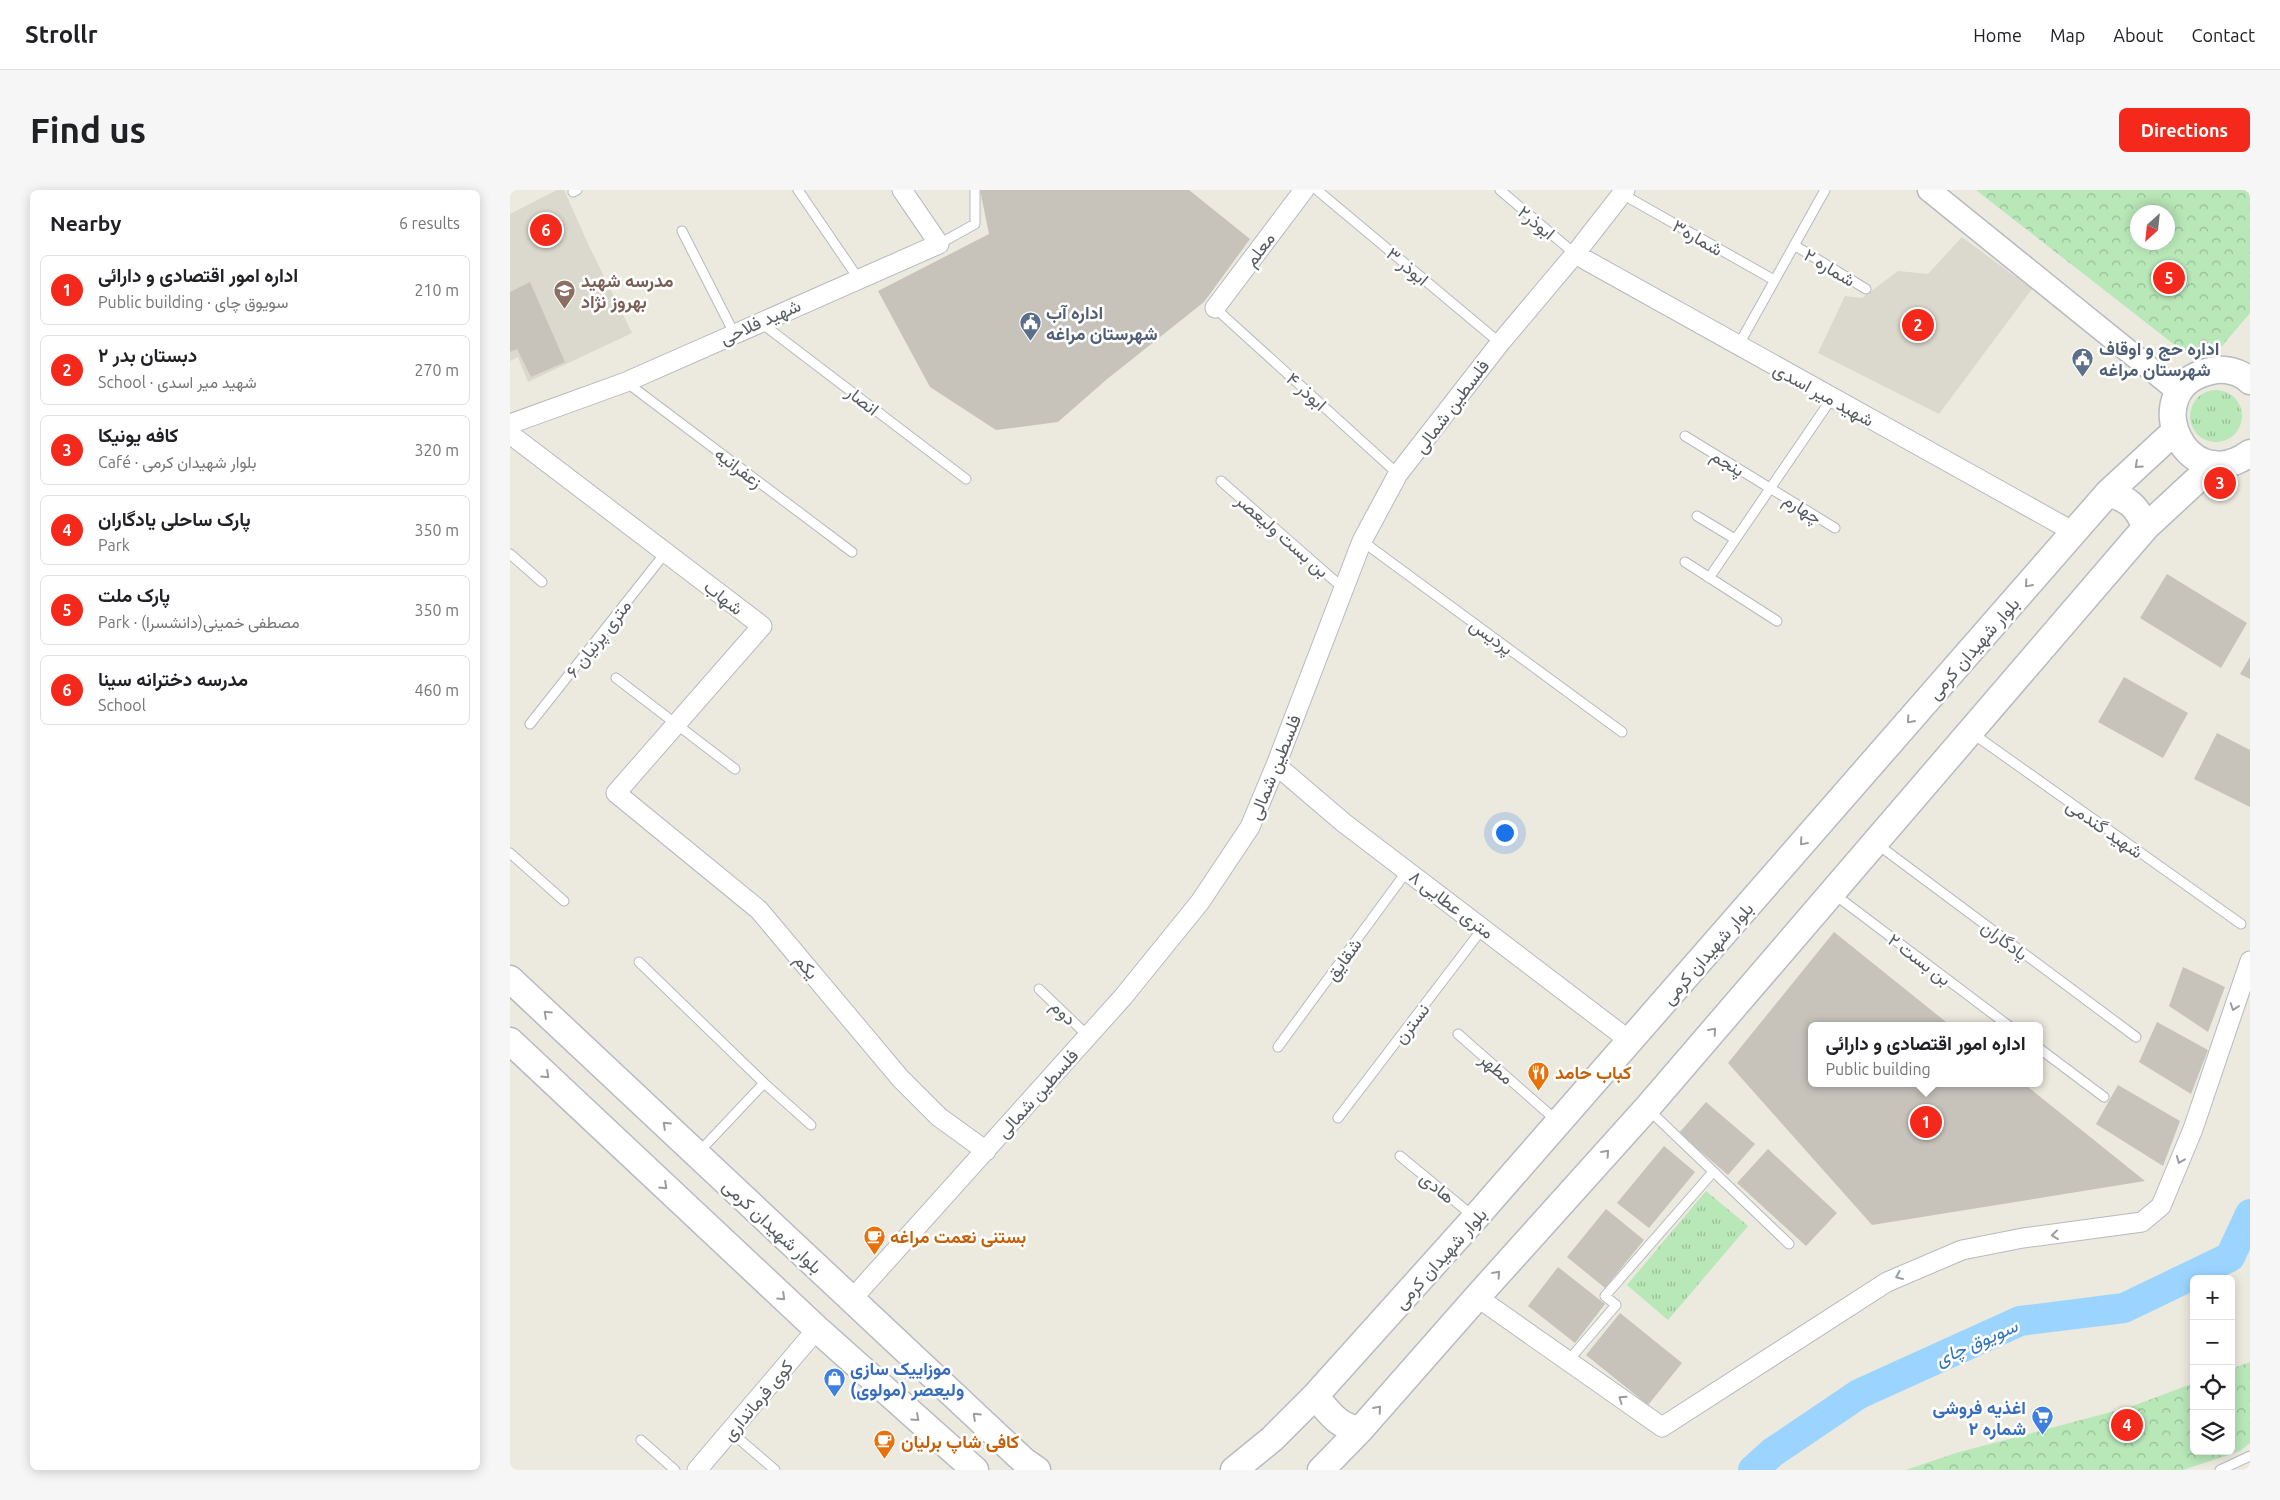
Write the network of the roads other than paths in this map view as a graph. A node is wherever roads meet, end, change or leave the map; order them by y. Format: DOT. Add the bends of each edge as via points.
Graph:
graph roads {
  1 [pos="798,190"];
  2 [pos="902,190"];
  3 [pos="975,190"];
  4 [pos="1304,190"];
  5 [pos="1317,190"];
  6 [pos="1500,190"];
  7 [pos="1825,190"];
  8 [pos="1929,190"];
  9 [pos="1624,192"];
  10 [pos="682,231"];
  11 [pos="939,244"];
  12 [pos="1794,245"];
  13 [pos="1575,254"];
  14 [pos="858,278"];
  15 [pos="1774,280"];
  16 [pos="1866,289"];
  17 [pos="1215,308"];
  18 [pos="760,321"];
  19 [pos="734,333"];
  20 [pos="1500,342"];
  21 [pos="1738,346"];
  22 [pos="2250,381"];
  23 [pos="626,382"];
  24 [pos="2179,392"];
  25 [pos="1832,398"];
  26 [pos="510,424"];
  27 [pos="2174,432"];
  28 [pos="510,434"];
  29 [pos="1685,436"];
  30 [pos="2248,456"];
  31 [pos="2214,464"];
  32 [pos="1398,474"];
  33 [pos="966,479"];
  34 [pos="1221,481"];
  35 [pos="1770,488"];
  36 [pos="2108,493"];
  37 [pos="1696,516"];
  38 [pos="2146,527"];
  39 [pos="1836,528"];
  40 [pos="2074,532"];
  41 [pos="1735,539"];
  42 [pos="1362,541"];
  43 [pos="666,552"];
  44 [pos="852,552"];
  45 [pos="510,554"];
  46 [pos="1684,562"];
  47 [pos="1709,578"];
  48 [pos="542,582"];
  49 [pos="1344,589"];
  50 [pos="1777,621"];
  51 [pos="616,678"];
  52 [pos="530,724"];
  53 [pos="675,725"];
  54 [pos="1622,732"];
  55 [pos="1970,732"];
  56 [pos="1276,765"];
  57 [pos="735,770"];
  58 [pos="616,793"];
  59 [pos="1875,842"];
  60 [pos="510,853"];
  61 [pos="1408,870"];
  62 [pos="1832,893"];
  63 [pos="564,901"];
  64 [pos="2240,924"];
  65 [pos="1483,928"];
  66 [pos="2250,961"];
  67 [pos="639,962"];
  68 [pos="510,979"];
  69 [pos="1039,988"];
  70 [pos="2004,1022"];
  71 [pos="1458,1034"];
  72 [pos="1088,1036"];
  73 [pos="2136,1037"];
  74 [pos="510,1041"];
  75 [pos="1630,1041"];
  76 [pos="1278,1047"];
  77 [pos="2043,1051"];
  78 [pos="764,1083"];
  79 [pos="2104,1097"];
  80 [pos="1647,1108"];
  81 [pos="1338,1118"];
  82 [pos="1559,1122"];
  83 [pos="811,1125"];
  84 [pos="986,1150"];
  85 [pos="697,1154"];
  86 [pos="1400,1156"];
  87 [pos="1714,1172"];
  88 [pos="1475,1218"];
  89 [pos="1789,1244"];
  90 [pos="1477,1296"];
  91 [pos="852,1299"];
  92 [pos="817,1329"];
  93 [pos="1568,1361"];
  94 [pos="1315,1396"];
  95 [pos="1360,1430"];
  96 [pos="731,1432"];
  97 [pos="641,1440"];
  98 [pos="2250,1456"];
  99 [pos="1028,1467"];
  100 [pos="675,1470"];
  101 [pos="697,1470"];
  102 [pos="775,1470"];
  103 [pos="975,1470"];
  104 [pos="1234,1470"];
  105 [pos="1320,1470"];
  106 [pos="2220,1470"];
  1 -- 14 [label="lane"];
  2 -- 11 [label="street"];
  3 -- 11 [label="lane, شهید فلاحی" via="975,224"];
  4 -- 17 [label="street, معلم"];
  5 -- 20 [label="lane, ابوذر ۳"];
  6 -- 13 [label="lane, ابوذر۲"];
  7 -- 12 [label="lane"];
  8 -- 24 [label="street"];
  9 -- 13 [label="street, فلسطین شمالی"];
  9 -- 15 [label="lane, شماره۳"];
  10 -- 19 [label="lane"];
  11 -- 14 [label="street, شهید فلاحی"];
  12 -- 15 [label="lane"];
  12 -- 16 [label="lane, شماره ۲"];
  13 -- 20 [label="street, فلسطین شمالی"];
  13 -- 21 [label="street, شهید میر اسدی"];
  14 -- 18 [label="street, شهید فلاحی"];
  15 -- 21 [label="lane"];
  17 -- 32 [label="lane, ابوذر ۴"];
  18 -- 19 [label="street, شهید فلاحی"];
  18 -- 33 [label="lane, انصار"];
  19 -- 23 [label="street, شهید فلاحی"];
  20 -- 32 [label="street, فلسطین شمالی"];
  21 -- 25 [label="street, شهید میر اسدی"];
  22 -- 24 [label="main road" via="2232,371 2217,369 2202,372"];
  23 -- 26 [label="street, شهید فلاحی"];
  23 -- 44 [label="lane, زعفرانیه"];
  24 -- 27 [label="main road" via="2173,405"];
  25 -- 35 [label="lane"];
  25 -- 40 [label="street, شهید میر اسدی"];
  27 -- 31 [label="main road" via="2190,454"];
  27 -- 36 [label="main road, بلوار شهیدان کرمی, one-way"];
  28 -- 43 [label="street, شهاب"];
  29 -- 35 [label="lane, پنجم"];
  30 -- 31 [label="main road" via="2228,464"];
  31 -- 38 [label="main road"];
  32 -- 42 [label="street, فلسطین شمالی"];
  34 -- 49 [label="lane, بن بست ولیعصر"];
  35 -- 39 [label="lane, چهارم"];
  35 -- 41 [label="lane"];
  36 -- 38 [label="main road" via="2126,499 2138,510"];
  36 -- 40 [label="main road, بلوار شهیدان کرمی"];
  37 -- 41 [label="lane"];
  38 -- 55 [label="main road"];
  40 -- 75 [label="main road, بلوار شهیدان کرمی, one-way"];
  41 -- 47 [label="lane"];
  42 -- 49 [label="street, فلسطین شمالی"];
  42 -- 54 [label="lane, پردیس"];
  43 -- 52 [label="lane, ۶ متری پرنیان"];
  43 -- 53 [label="street, شهاب" via="762,626"];
  45 -- 48 [label="lane"];
  46 -- 47 [label="lane"];
  47 -- 50 [label="lane"];
  49 -- 56 [label="street, فلسطین شمالی"];
  51 -- 53 [label="lane"];
  53 -- 57 [label="lane"];
  53 -- 58 [label="street, شهاب"];
  55 -- 59 [label="main road"];
  55 -- 64 [label="lane, شهید گندمی"];
  56 -- 61 [label="street, ۸ متری عطایی" via="1344,823"];
  56 -- 72 [label="street, فلسطین شمالی" via="1250,826 1200,902"];
  58 -- 84 [label="street, یکم" via="759,910 900,1078 939,1117"];
  59 -- 62 [label="main road"];
  59 -- 73 [label="lane, یادگاران"];
  60 -- 63 [label="lane"];
  61 -- 65 [label="street, ۸ متری عطایی"];
  61 -- 76 [label="lane, شقایق"];
  62 -- 70 [label="lane, بن بست ۲"];
  80 -- 62 [label="main road, one-way"];
  65 -- 75 [label="street, ۸ متری عطایی"];
  65 -- 81 [label="lane, نسترن"];
  66 -- 93 [label="street, one-way" via="2193,1128 2162,1206 2142,1222 1962,1250 1887,1282 1662,1427"];
  67 -- 78 [label="lane"];
  85 -- 68 [label="main road, بلوار شهیدان کرمی, one-way"];
  69 -- 72 [label="lane, دوم"];
  71 -- 82 [label="lane, مطهر"];
  72 -- 84 [label="street, فلسطین شمالی"];
  74 -- 92 [label="main road, one-way"];
  75 -- 82 [label="main road, بلوار شهیدان کرمی"];
  77 -- 79 [label="lane"];
  78 -- 83 [label="lane"];
  78 -- 85 [label="lane"];
  80 -- 87 [label="lane"];
  90 -- 80 [label="main road, one-way"];
  82 -- 88 [label="main road, بلوار شهیدان کرمی"];
  84 -- 91 [label="street, فلسطین شمالی"];
  85 -- 91 [label="main road, بلوار شهیدان کرمی"];
  86 -- 88 [label="lane, هادی"];
  87 -- 89 [label="lane"];
  87 -- 93 [label="lane" via="1605,1296 1616,1305"];
  88 -- 94 [label="main road, بلوار شهیدان کرمی"];
  90 -- 93 [label="street"];
  95 -- 90 [label="main road, one-way"];
  99 -- 91 [label="main road, بلوار شهیدان کرمی, one-way"];
  92 -- 96 [label="street, کوی فرمانداری"];
  92 -- 103 [label="main road, one-way"];
  94 -- 95 [label="main road" via="1335,1419 1346,1427"];
  94 -- 104 [label="main road, بلوار شهیدان کرمی" via="1272,1439"];
  95 -- 105 [label="main road"];
  96 -- 101 [label="street, کوی فرمانداری"];
  96 -- 102 [label="lane"];
  97 -- 100 [label="lane"];
  98 -- 106 [label="lane"];
}
